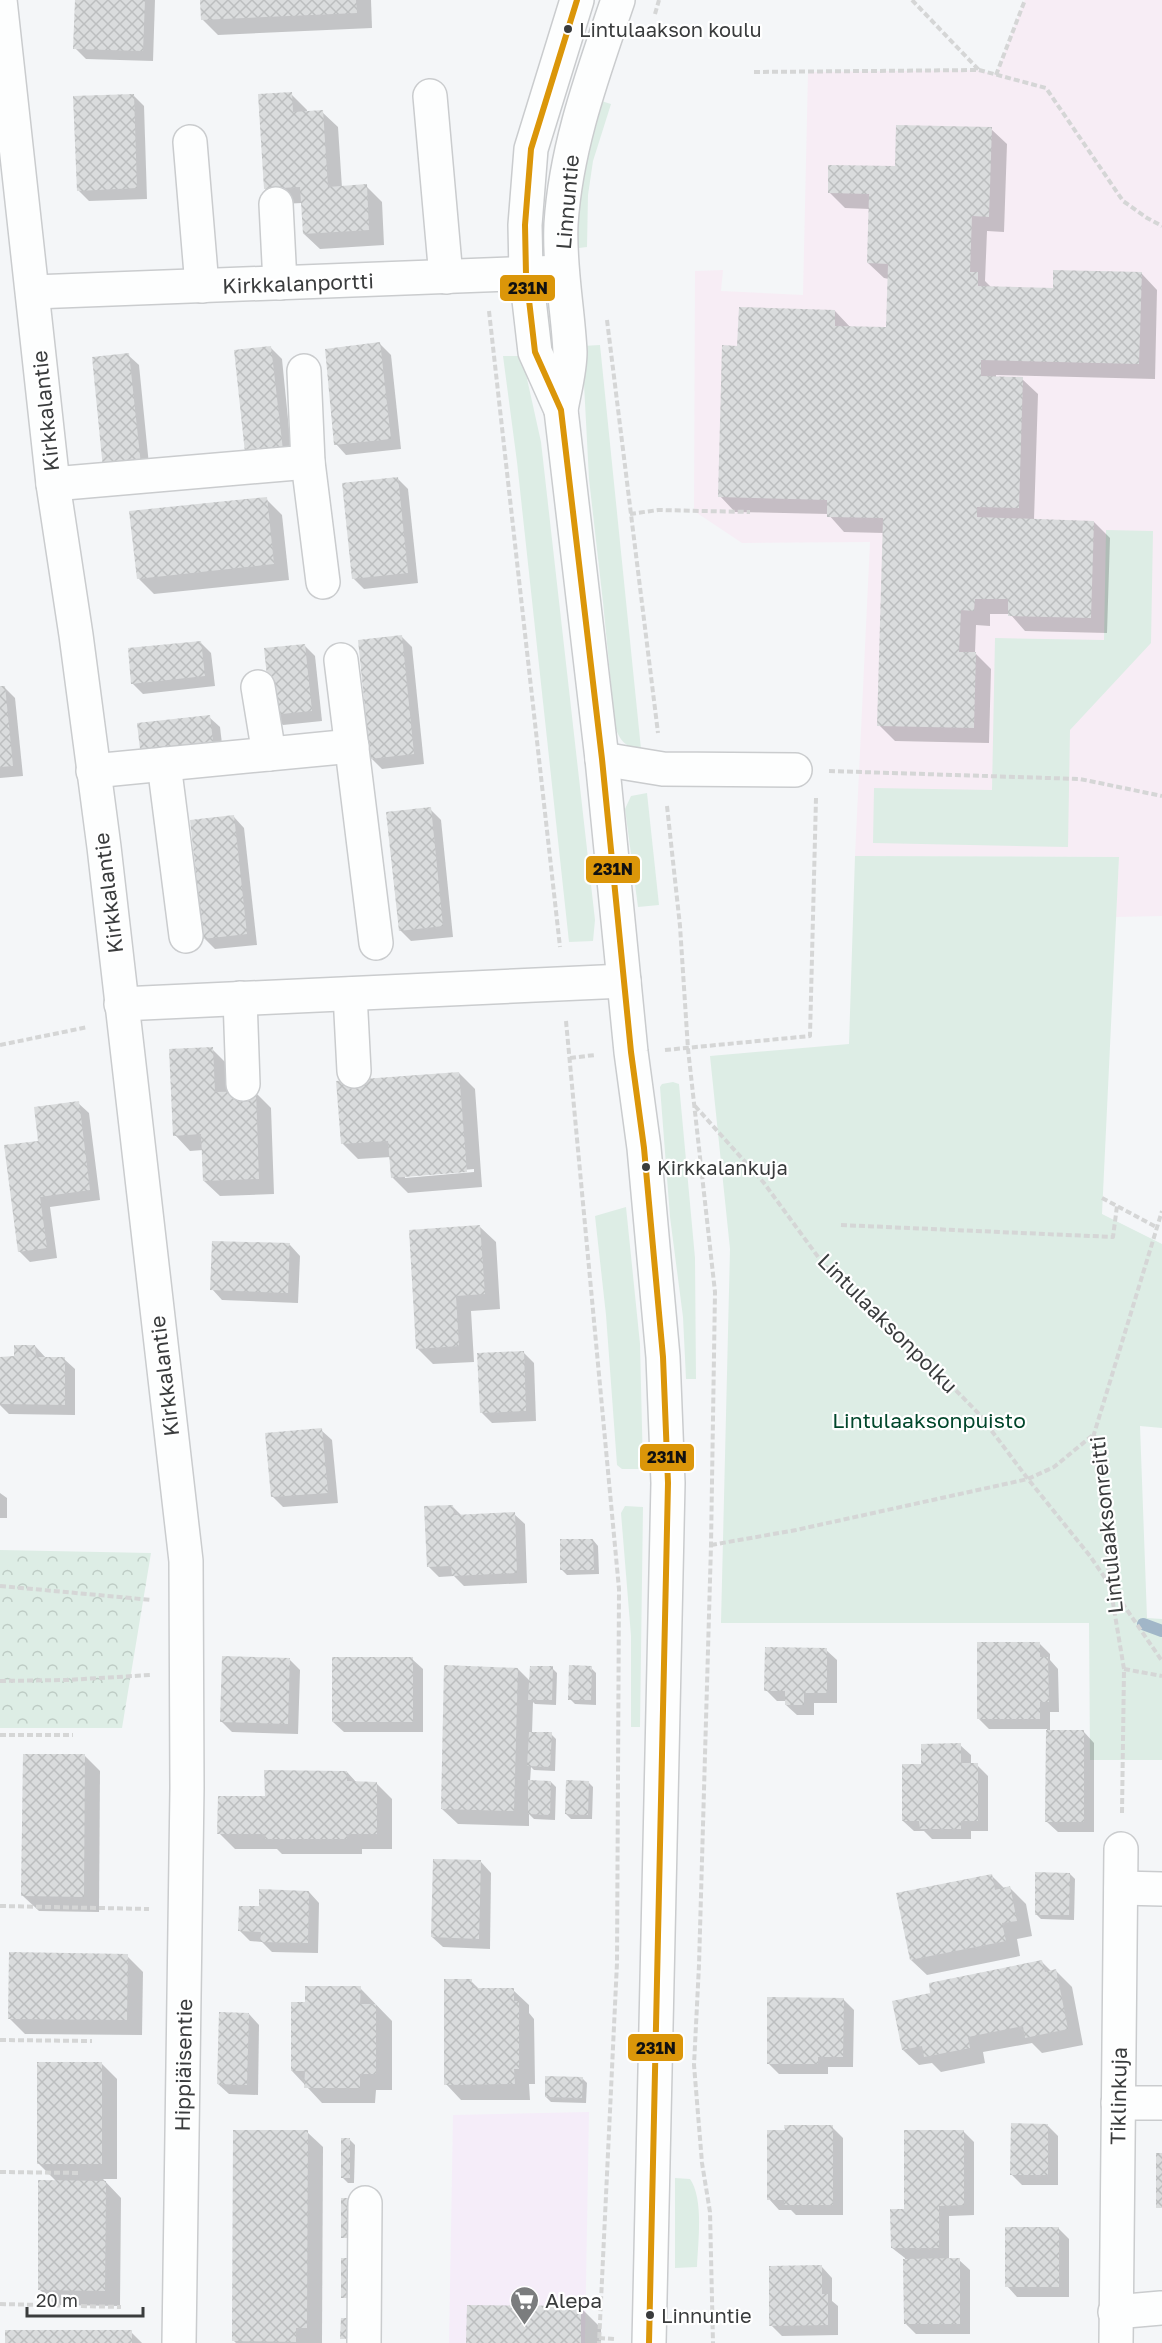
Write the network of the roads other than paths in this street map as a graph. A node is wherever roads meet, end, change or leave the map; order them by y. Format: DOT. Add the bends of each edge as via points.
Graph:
graph roads {
  1 [pos="0,0"];
  2 [pos="577,0"];
  3 [pos="618,0"];
  4 [pos="430,96"];
  5 [pos="190,142"];
  6 [pos="276,204"];
  7 [pos="562,272"];
  8 [pos="526,274"];
  9 [pos="446,277"];
  10 [pos="280,283"];
  11 [pos="202,286"];
  12 [pos="33,292"];
  13 [pos="304,371"];
  14 [pos="561,410"];
  15 [pos="309,462"];
  16 [pos="53,484"];
  17 [pos="323,582"];
  18 [pos="341,660"];
  19 [pos="258,687"];
  20 [pos="352,746"];
  21 [pos="269,754"];
  22 [pos="602,759"];
  23 [pos="164,764"];
  24 [pos="93,771"];
  25 [pos="806,771"];
  26 [pos="186,936"];
  27 [pos="376,943"];
  28 [pos="624,981"];
  29 [pos="350,994"];
  30 [pos="240,998"];
  31 [pos="123,1015"];
  32 [pos="354,1071"];
  33 [pos="243,1084"];
  34 [pos="187,1788"];
  35 [pos="1121,1849"];
  36 [pos="1120,1888"];
  37 [pos="1162,1889"];
  38 [pos="1118,2103"];
  39 [pos="1162,2103"];
  40 [pos="365,2203"];
  41 [pos="1161,2308"];
  42 [pos="1115,2327"];
  43 [pos="178,2343"];
  44 [pos="364,2343"];
  45 [pos="649,2343"];
  1 -- 12 [label="street, Kirkkalantie"];
  2 -- 8 [label="street, Linnuntie" via="531,149"];
  3 -- 7 [label="street, Linnuntie" via="580,115 565,176"];
  4 -- 9 [label="street"];
  5 -- 11 [label="street"];
  6 -- 10 [label="street"];
  7 -- 8 [label="street, Kirkkalanportti"];
  7 -- 14 [label="street, Linnuntie" via="570,354"];
  8 -- 9 [label="street, Kirkkalanportti"];
  8 -- 14 [label="street, Linnuntie" via="535,352"];
  9 -- 10 [label="street, Kirkkalanportti"];
  10 -- 11 [label="street, Kirkkalanportti"];
  11 -- 12 [label="street, Kirkkalanportti"];
  12 -- 16 [label="street, Kirkkalantie"];
  13 -- 15 [label="street"];
  14 -- 22 [label="street, Linnuntie"];
  15 -- 16 [label="street"];
  15 -- 17 [label="street"];
  16 -- 24 [label="street, Kirkkalantie"];
  18 -- 20 [label="street"];
  19 -- 21 [label="street"];
  20 -- 21 [label="street"];
  20 -- 27 [label="street"];
  21 -- 23 [label="street"];
  22 -- 25 [label="street" via="663,769"];
  22 -- 28 [label="street, Linnuntie"];
  23 -- 24 [label="street"];
  23 -- 26 [label="street"];
  24 -- 31 [label="street, Kirkkalantie"];
  28 -- 29 [label="street"];
  28 -- 45 [label="street, Linnuntie" via="663,1357 668,1483"];
  29 -- 30 [label="street"];
  29 -- 32 [label="street"];
  30 -- 31 [label="street"];
  30 -- 33 [label="street"];
  31 -- 34 [label="street, Kirkkalantie" via="186,1561"];
  34 -- 43 [label="street, Hippiäisentie"];
  35 -- 36 [label="street, Tiklinkuja"];
  36 -- 37 [label="street"];
  36 -- 38 [label="street, Tiklinkuja"];
  38 -- 39 [label="street"];
  38 -- 42 [label="street, Tiklinkuja"];
  40 -- 44 [label="street"];
  41 -- 42 [label="street"];
}
